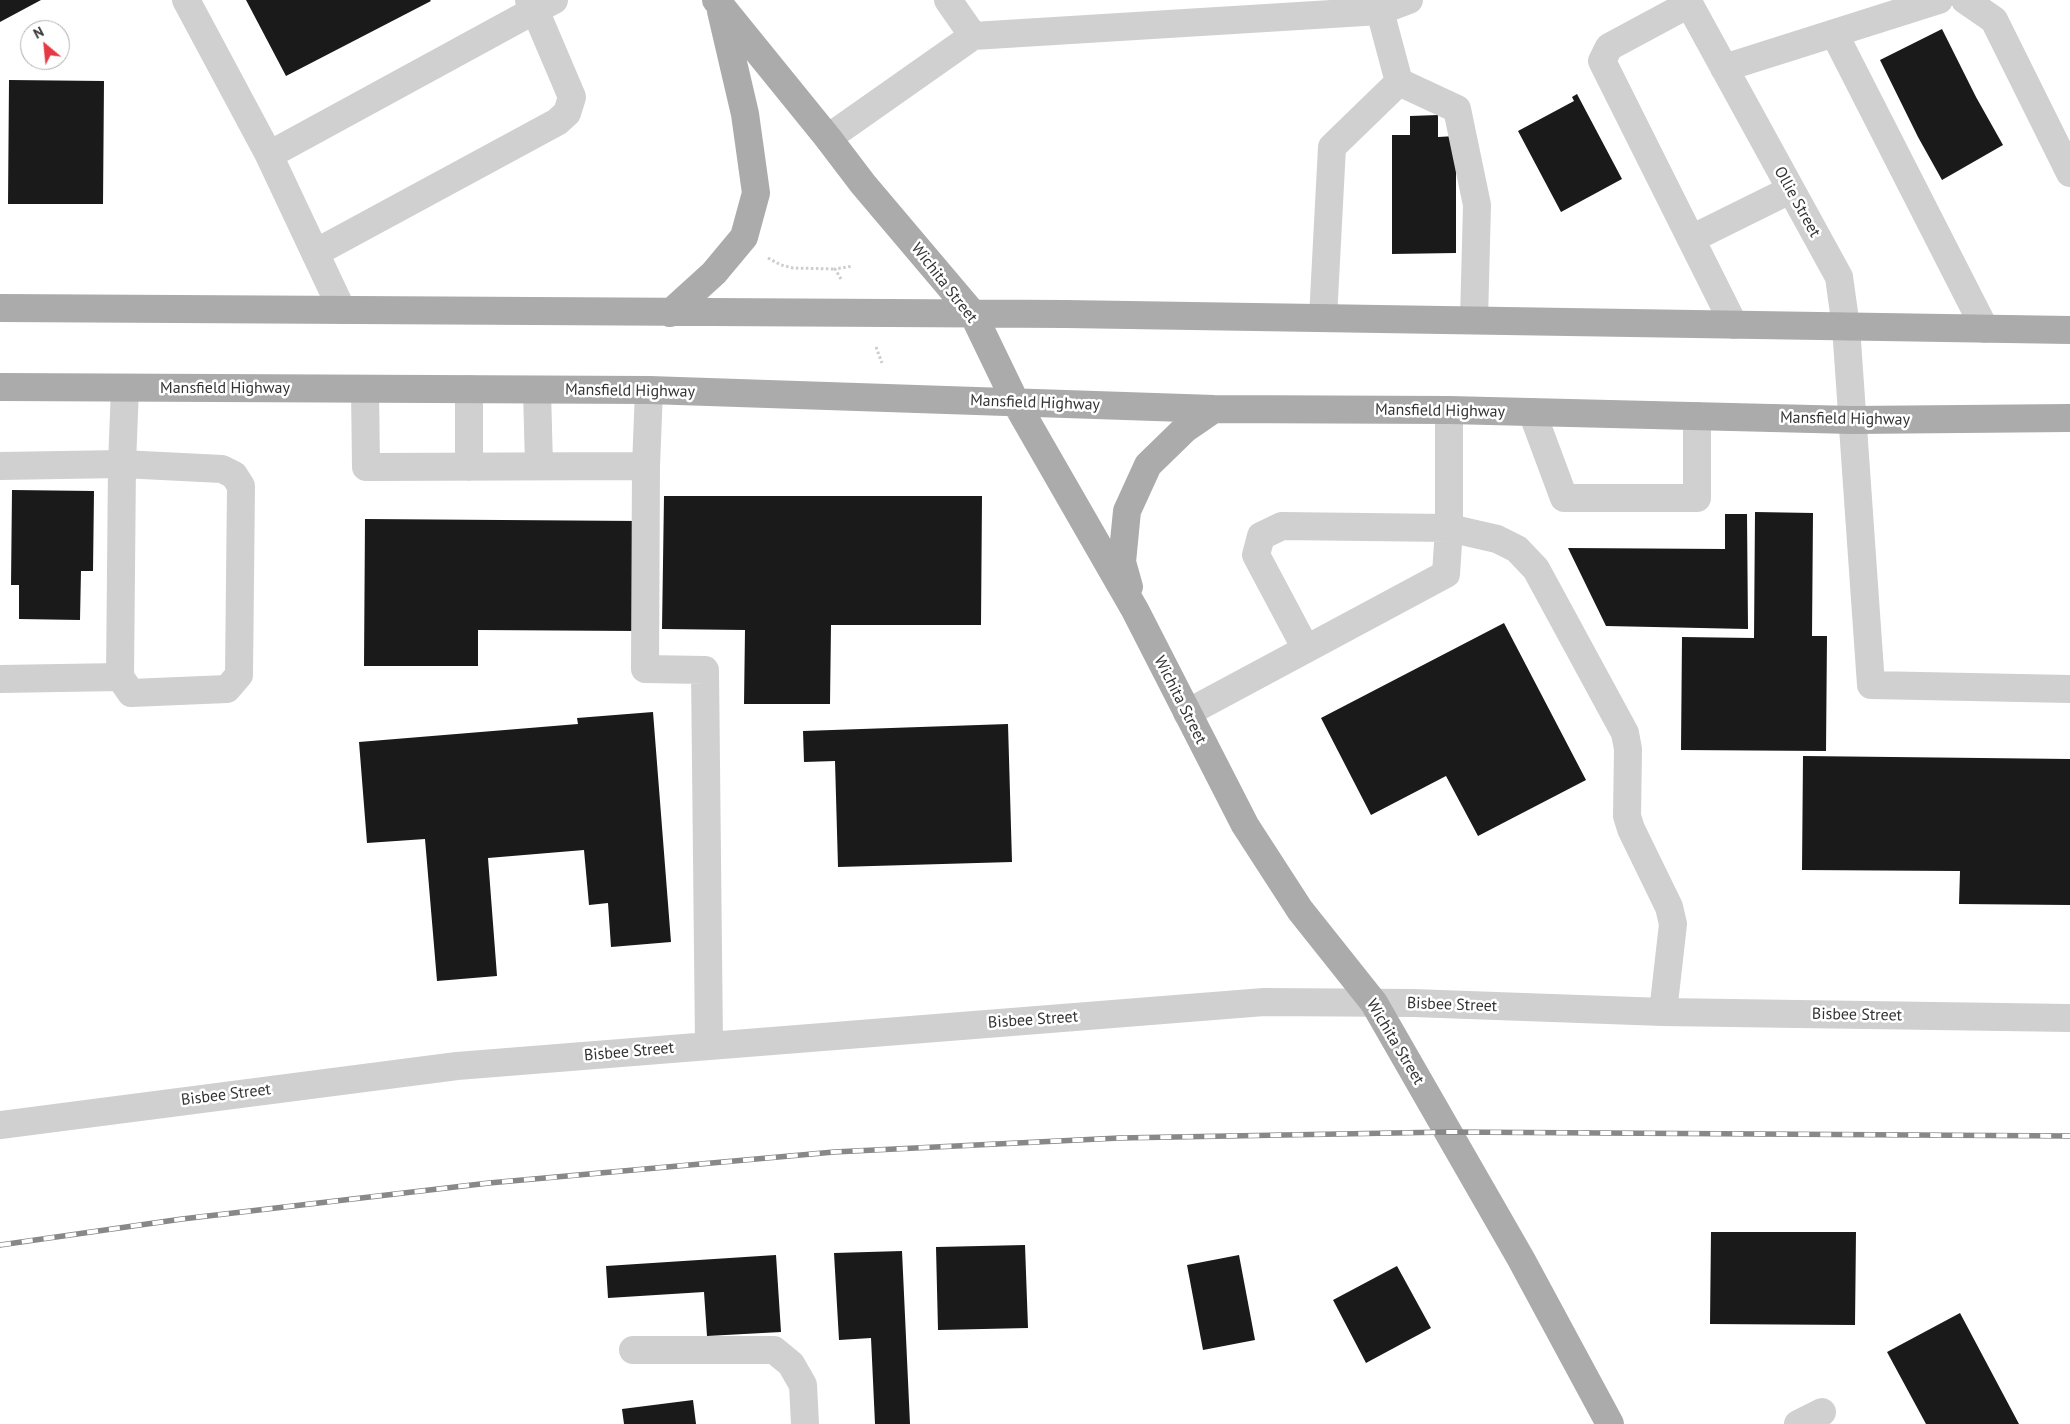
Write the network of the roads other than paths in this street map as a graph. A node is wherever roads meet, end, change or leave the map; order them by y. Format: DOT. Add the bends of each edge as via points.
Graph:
graph roads {
  1 [pos="186,0"];
  2 [pos="948,0"];
  3 [pos="1409,0"];
  4 [pos="1939,0"];
  5 [pos="1965,0"];
  6 [pos="718,2"];
  7 [pos="1688,2"];
  8 [pos="539,3"];
  9 [pos="1377,6"];
  10 [pos="1834,33"];
  11 [pos="972,36"];
  12 [pos="1724,68"];
  13 [pos="1399,82"];
  14 [pos="828,138"];
  15 [pos="269,155"];
  16 [pos="2070,173"];
  17 [pos="1790,190"];
  18 [pos="1691,238"];
  19 [pos="315,254"];
  20 [pos="0,308"];
  21 [pos="342,310"];
  22 [pos="670,313"];
  23 [pos="973,314"];
  24 [pos="1323,318"];
  25 [pos="1474,320"];
  26 [pos="1734,325"];
  27 [pos="1846,327"];
  28 [pos="1985,329"];
  29 [pos="2070,330"];
  30 [pos="0,387"];
  31 [pos="125,388"];
  32 [pos="365,389"];
  33 [pos="469,390"];
  34 [pos="537,390"];
  35 [pos="649,390"];
  36 [pos="1016,403"];
  37 [pos="1214,409"];
  38 [pos="1449,410"];
  39 [pos="1532,412"];
  40 [pos="1697,416"];
  41 [pos="2070,418"];
  42 [pos="1852,420"];
  43 [pos="122,464"];
  44 [pos="0,466"];
  45 [pos="539,466"];
  46 [pos="646,466"];
  47 [pos="469,467"];
  48 [pos="1448,528"];
  49 [pos="1135,610"];
  50 [pos="1306,649"];
  51 [pos="120,677"];
  52 [pos="0,679"];
  53 [pos="2070,689"];
  54 [pos="1187,713"];
  55 [pos="1374,1003"];
  56 [pos="1663,1012"];
  57 [pos="2070,1018"];
  58 [pos="709,1045"];
  59 [pos="0,1125"];
  60 [pos="633,1350"];
  61 [pos="1822,1412"];
  62 [pos="805,1424"];
  63 [pos="1610,1424"];
  64 [pos="1798,1424"];
  1 -- 15 [label="street"];
  2 -- 11 [label="street"];
  3 -- 9 [label="street"];
  4 -- 10 [label="street"];
  5 -- 16 [label="street" via="1994,20"];
  6 -- 14 [label="main road, Wichita Street"];
  6 -- 22 [label="main road" via="745,114 756,193 744,237 714,273"];
  7 -- 12 [label="street, Ollie Street"];
  7 -- 18 [label="street" via="1609,47 1602,61"];
  8 -- 15 [label="street"];
  8 -- 19 [label="street" via="572,97 567,113 557,122"];
  9 -- 11 [label="street"];
  9 -- 13 [label="street"];
  10 -- 12 [label="street"];
  10 -- 28 [label="street"];
  11 -- 14 [label="street"];
  12 -- 17 [label="street, Ollie Street"];
  13 -- 24 [label="street" via="1332,147"];
  13 -- 25 [label="street" via="1457,109 1477,205"];
  14 -- 23 [label="main road, Wichita Street"];
  15 -- 19 [label="street"];
  17 -- 18 [label="street"];
  17 -- 27 [label="street, Ollie Street" via="1839,277"];
  18 -- 26 [label="street"];
  19 -- 21 [label="street"];
  20 -- 21 [label="main road"];
  21 -- 22 [label="main road"];
  22 -- 23 [label="main road"];
  23 -- 24 [label="main road"];
  23 -- 36 [label="main road, Wichita Street"];
  24 -- 25 [label="main road"];
  25 -- 26 [label="main road"];
  26 -- 27 [label="main road"];
  27 -- 28 [label="main road"];
  27 -- 42 [label="street, Ollie Street"];
  28 -- 29 [label="main road"];
  30 -- 31 [label="main road, Mansfield Highway"];
  31 -- 32 [label="main road, Mansfield Highway"];
  31 -- 43 [label="street"];
  32 -- 33 [label="main road, Mansfield Highway"];
  32 -- 47 [label="street" via="366,467"];
  33 -- 34 [label="main road, Mansfield Highway"];
  33 -- 47 [label="street"];
  34 -- 35 [label="main road, Mansfield Highway"];
  34 -- 45 [label="street"];
  35 -- 36 [label="main road, Mansfield Highway"];
  35 -- 46 [label="street"];
  36 -- 37 [label="main road, Mansfield Highway"];
  36 -- 49 [label="main road, Wichita Street"];
  37 -- 38 [label="main road, Mansfield Highway"];
  37 -- 49 [label="main road" via="1185,430 1148,465 1127,511 1122,562"];
  38 -- 39 [label="main road, Mansfield Highway"];
  38 -- 48 [label="street"];
  39 -- 40 [label="main road, Mansfield Highway"];
  39 -- 40 [label="street" via="1564,498 1697,498"];
  40 -- 42 [label="main road, Mansfield Highway"];
  41 -- 42 [label="main road, Mansfield Highway"];
  42 -- 53 [label="street, Ollie Street" via="1871,685"];
  43 -- 44 [label="street"];
  43 -- 51 [label="street"];
  43 -- 51 [label="street" via="222,469 234,475 242,486 239,675 227,689 131,693"];
  45 -- 46 [label="street"];
  45 -- 47 [label="street"];
  46 -- 58 [label="street" via="645,669 705,670"];
  48 -- 50 [label="street" via="1446,574"];
  48 -- 50 [label="street" via="1282,526 1261,536 1256,555"];
  48 -- 56 [label="street" via="1497,538 1517,549 1536,569 1625,733 1628,749 1627,816 1669,907 1673,924"];
  49 -- 54 [label="main road, Wichita Street"];
  50 -- 54 [label="street"];
  51 -- 52 [label="street"];
  54 -- 55 [label="main road, Wichita Street" via="1245,825 1300,910"];
  55 -- 56 [label="street, Bisbee Street"];
  55 -- 58 [label="street, Bisbee Street" via="1264,1002"];
  55 -- 63 [label="main road, Wichita Street" via="1521,1258"];
  56 -- 57 [label="street, Bisbee Street"];
  58 -- 59 [label="street, Bisbee Street" via="457,1066"];
  60 -- 62 [label="street" via="774,1350 791,1364 803,1386"];
  61 -- 64 [label="street"];
}
